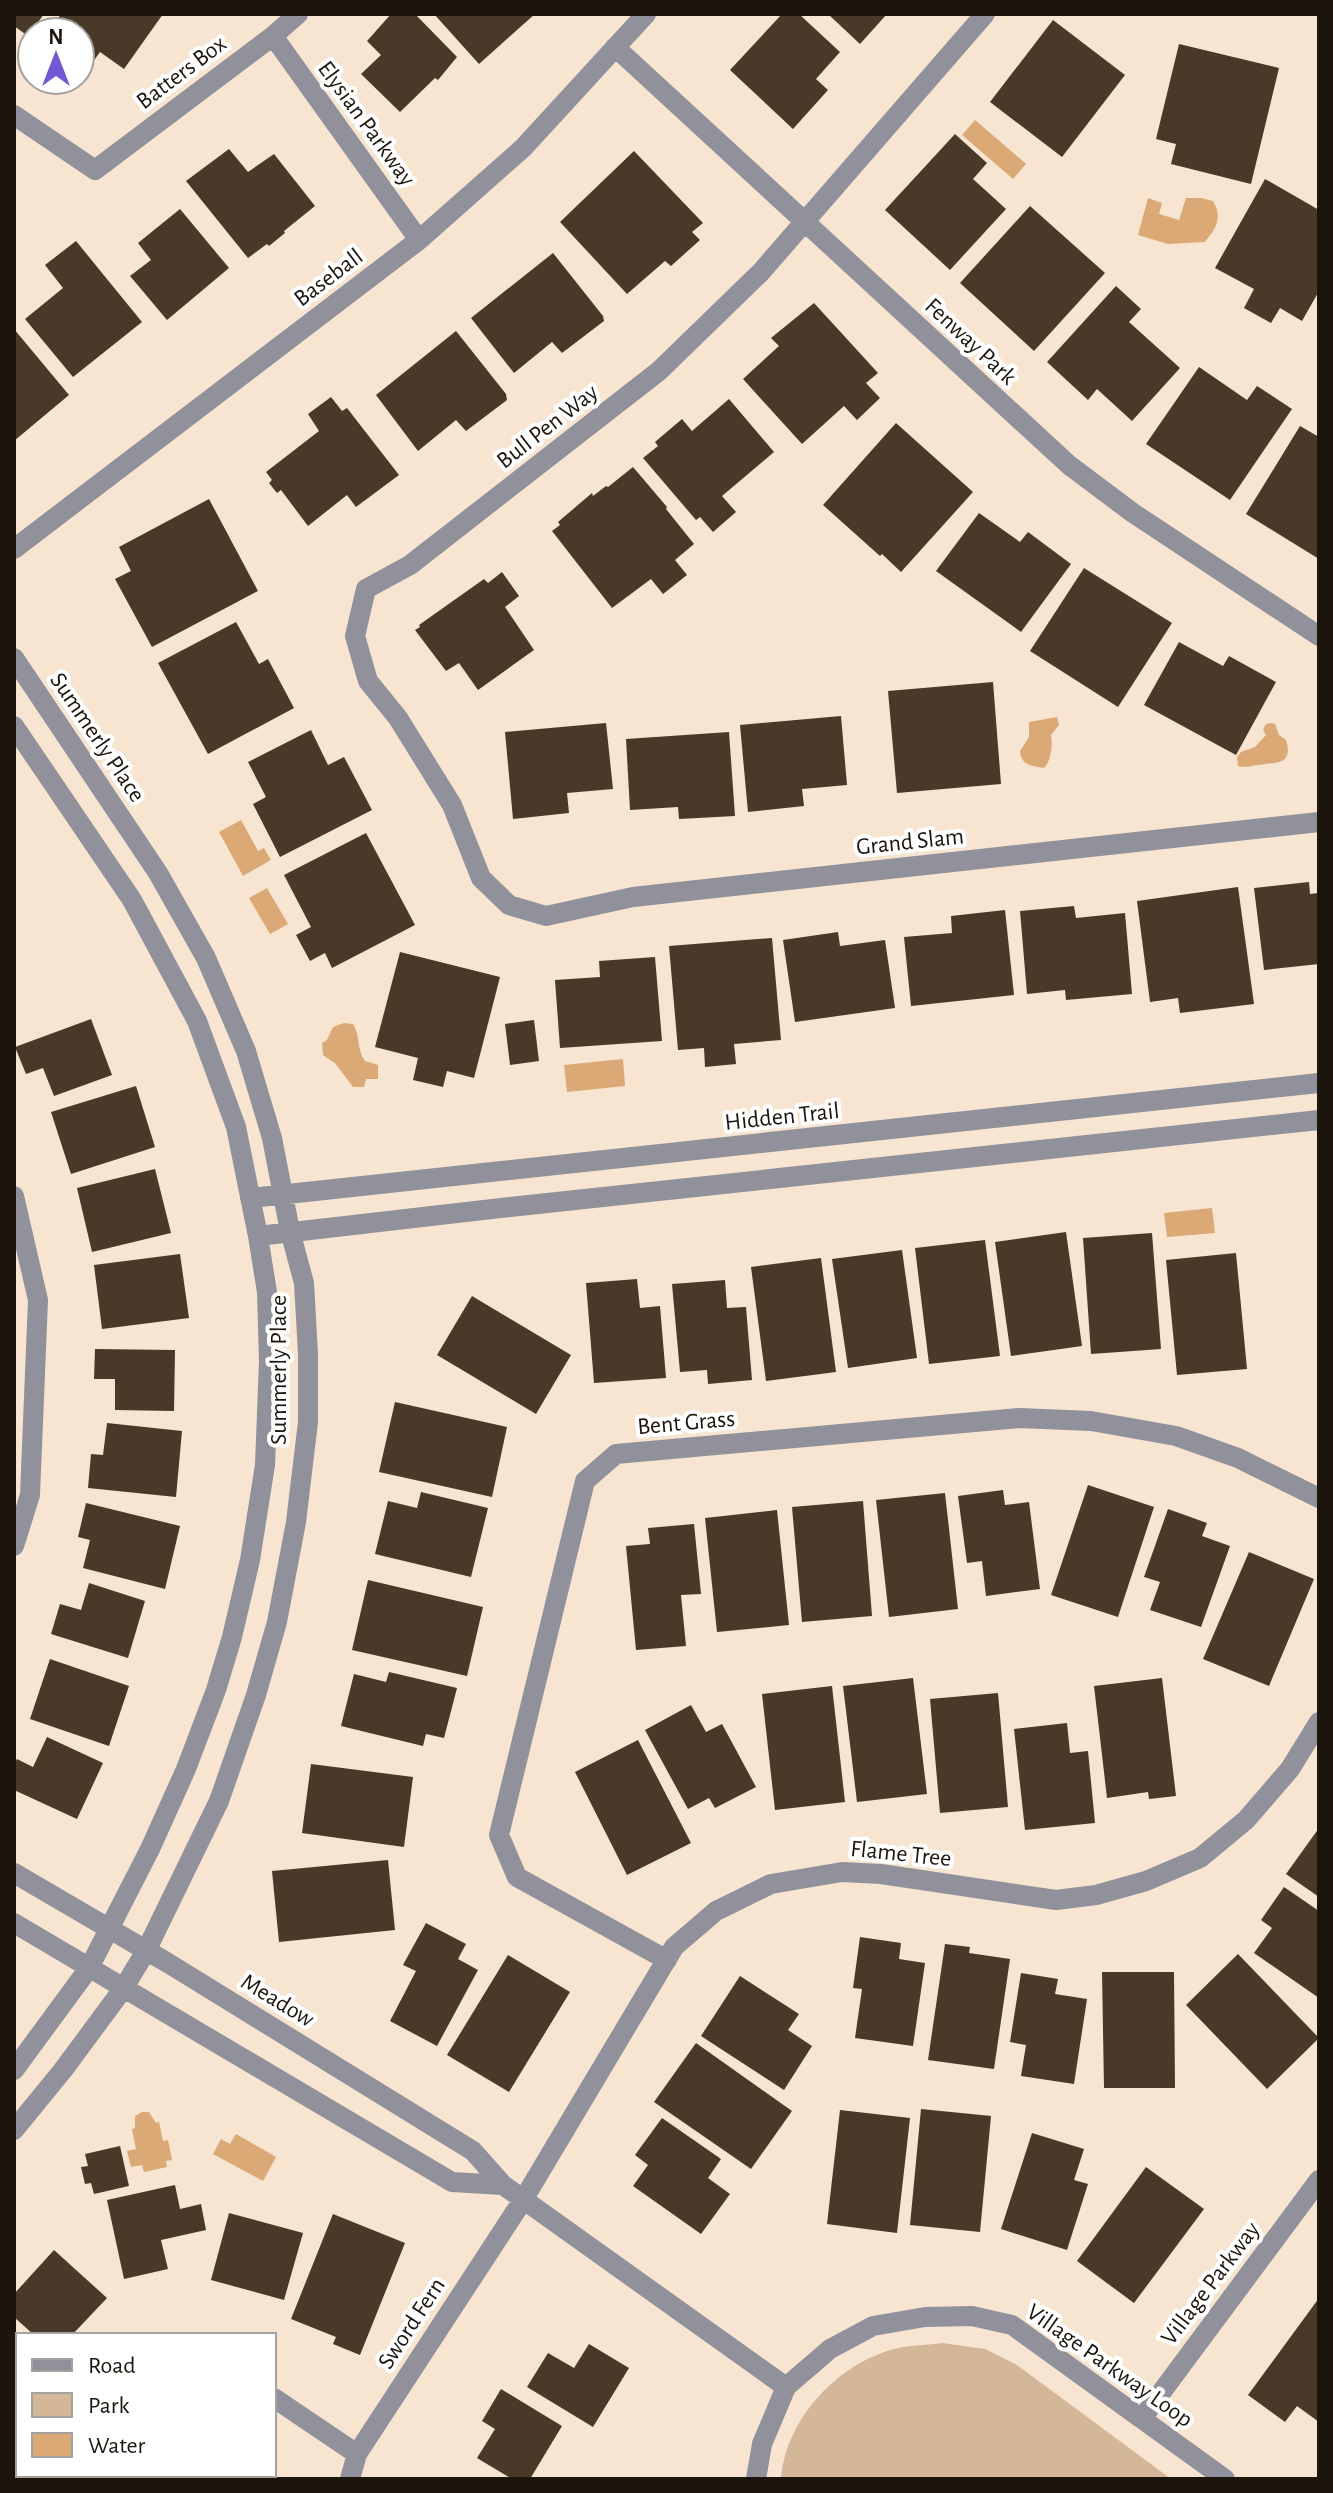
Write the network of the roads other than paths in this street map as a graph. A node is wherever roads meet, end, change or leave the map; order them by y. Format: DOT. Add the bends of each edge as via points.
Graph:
graph roads {
  1 [pos="298,14"];
  2 [pos="646,14"];
  3 [pos="985,14"];
  4 [pos="273,36"];
  5 [pos="615,47"];
  6 [pos="14,115"];
  7 [pos="805,222"];
  8 [pos="419,240"];
  9 [pos="14,549"];
  10 [pos="1319,636"];
  11 [pos="14,658"];
  12 [pos="14,726"];
  13 [pos="1319,822"];
  14 [pos="509,905"];
  15 [pos="1319,1083"];
  16 [pos="1319,1120"];
  17 [pos="283,1195"];
  18 [pos="14,1196"];
  19 [pos="250,1198"];
  20 [pos="290,1231"];
  21 [pos="258,1236"];
  22 [pos="24,1409"];
  23 [pos="1319,1498"];
  24 [pos="14,1546"];
  25 [pos="1319,1722"];
  26 [pos="14,1873"];
  27 [pos="14,1923"];
  28 [pos="109,1929"];
  29 [pos="146,1951"];
  30 [pos="667,1960"];
  31 [pos="89,1968"];
  32 [pos="123,1989"];
  33 [pos="14,2070"];
  34 [pos="14,2130"];
  35 [pos="1319,2180"];
  36 [pos="503,2185"];
  37 [pos="523,2200"];
  38 [pos="786,2387"];
  39 [pos="276,2399"];
  40 [pos="1143,2417"];
  41 [pos="357,2454"];
  42 [pos="350,2479"];
  43 [pos="756,2479"];
  44 [pos="1225,2479"];
  1 -- 4 [label="street, Batters Box"];
  2 -- 5 [label="street, Baseball"];
  3 -- 7 [label="street, Bull Pen Way"];
  4 -- 6 [label="street, Batters Box" via="95,170"];
  4 -- 8 [label="street, Elysian Parkway"];
  5 -- 7 [label="street, Fenway Park"];
  5 -- 8 [label="street, Baseball" via="523,148"];
  7 -- 10 [label="street, Fenway Park" via="1069,465"];
  7 -- 14 [label="street, Bull Pen Way" via="659,371 410,565 366,589 355,636 368,681 398,718 452,805 481,878"];
  8 -- 9 [label="street, Baseball"];
  11 -- 17 [label="street, Summerly Place" via="158,873 206,958 246,1051"];
  12 -- 19 [label="street, Summerly Place" via="132,900 197,1021 236,1127"];
  13 -- 14 [label="street, Grand Slam" via="633,897 546,916"];
  15 -- 17 [label="street, Hidden Trail"];
  16 -- 20 [label="street"];
  17 -- 19 [label="street, Hidden Trail"];
  17 -- 20 [label="street, Summerly Place"];
  18 -- 22 [label="street" via="38,1300"];
  19 -- 21 [label="street, Summerly Place"];
  20 -- 21 [label="street"];
  20 -- 29 [label="street, Summerly Place" via="304,1283 308,1422 277,1622 219,1801"];
  21 -- 28 [label="street, Summerly Place" via="267,1292 268,1421 250,1560 232,1637 201,1730"];
  22 -- 24 [label="street" via="30,1495"];
  23 -- 30 [label="street, Bent Grass" via="1238,1458 1176,1436 1091,1421 1019,1418 616,1454 585,1481 499,1835 517,1877"];
  25 -- 30 [label="street, Flame Tree" via="1290,1769 1246,1820 1200,1858 1146,1881 1056,1900 842,1872 771,1884 716,1911 674,1947"];
  26 -- 28 [label="street, Meadow"];
  27 -- 31 [label="street"];
  28 -- 29 [label="street, Meadow"];
  28 -- 31 [label="street, Summerly Place"];
  29 -- 32 [label="street, Summerly Place"];
  29 -- 36 [label="street, Meadow" via="473,2151"];
  30 -- 37 [label="street, Flame Tree"];
  31 -- 32 [label="street"];
  31 -- 33 [label="street, Summerly Place"];
  32 -- 34 [label="street, Summerly Place"];
  32 -- 36 [label="street" via="452,2182"];
  35 -- 40 [label="street, Village Parkway"];
  36 -- 37 [label="street, Meadow"];
  37 -- 38 [label="street, Meadow"];
  37 -- 41 [label="street, Sword Fern"];
  38 -- 40 [label="street, Village Parkway Loop" via="830,2349 873,2326 972,2316 1012,2325"];
  38 -- 43 [label="street, Village Parkway Loop" via="762,2444"];
  39 -- 41 [label="street"];
  40 -- 44 [label="street, Village Parkway Loop"];
  41 -- 42 [label="street, Sword Fern"];
}
